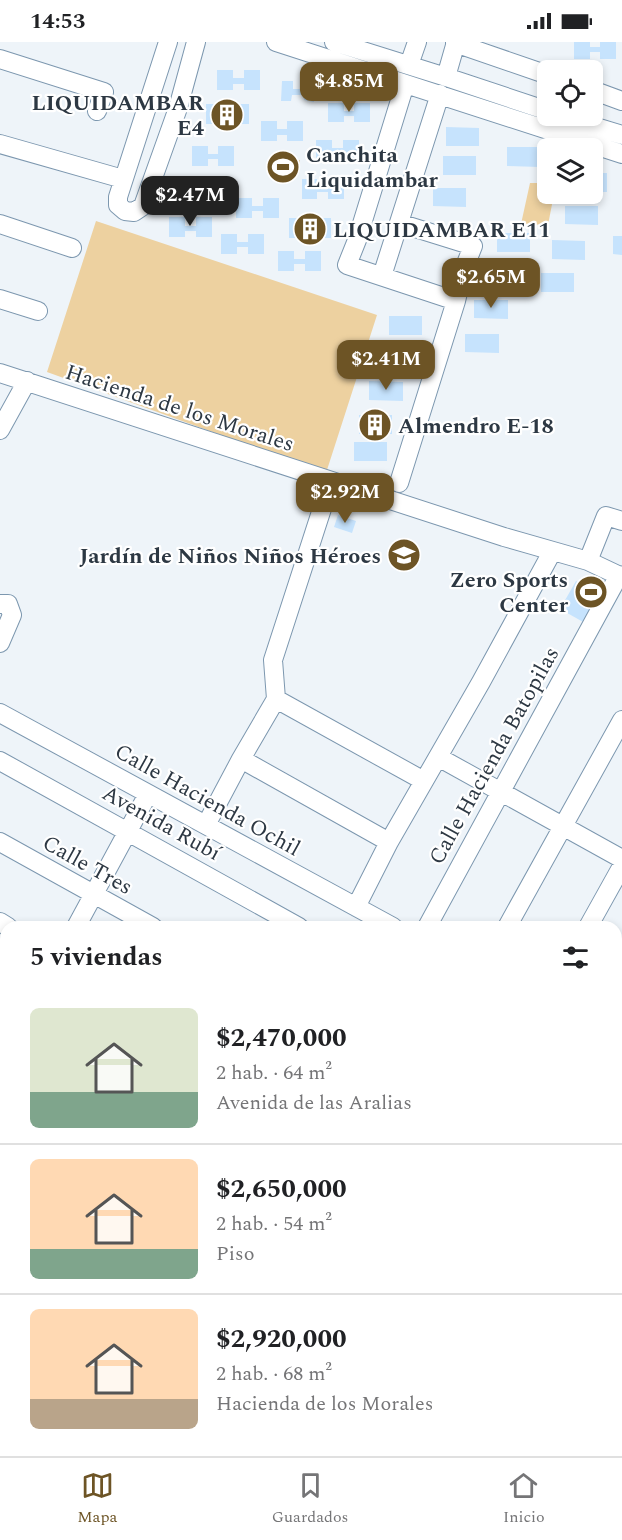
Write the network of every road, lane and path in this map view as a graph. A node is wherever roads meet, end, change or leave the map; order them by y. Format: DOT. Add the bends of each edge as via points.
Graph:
graph roads {
  1 [pos="168,42"];
  2 [pos="196,42"];
  3 [pos="276,42"];
  4 [pos="334,42"];
  5 [pos="417,42"];
  6 [pos="456,42"];
  7 [pos="0,59"];
  8 [pos="409,65"];
  9 [pos="537,71"];
  10 [pos="446,77"];
  11 [pos="405,84"];
  12 [pos="440,94"];
  13 [pos="603,94"];
  14 [pos="622,100"];
  15 [pos="537,107"];
  16 [pos="97,111"];
  17 [pos="593,126"];
  18 [pos="622,135"];
  19 [pos="0,144"];
  20 [pos="622,154"];
  21 [pos="123,178"];
  22 [pos="399,223"];
  23 [pos="0,224"];
  24 [pos="72,248"];
  25 [pos="382,276"];
  26 [pos="0,299"];
  27 [pos="456,301"];
  28 [pos="38,311"];
  29 [pos="0,373"];
  30 [pos="27,381"];
  31 [pos="0,430"];
  32 [pos="331,481"];
  33 [pos="399,483"];
  34 [pos="622,521"];
  35 [pos="552,552"];
  36 [pos="588,561"];
  37 [pos="621,576"];
  38 [pos="0,604"];
  39 [pos="0,643"];
  40 [pos="276,699"];
  41 [pos="0,713"];
  42 [pos="622,720"];
  43 [pos="438,758"];
  44 [pos="241,759"];
  45 [pos="0,761"];
  46 [pos="424,782"];
  47 [pos="501,792"];
  48 [pos="148,794"];
  49 [pos="206,825"];
  50 [pos="564,826"];
  51 [pos="128,831"];
  52 [pos="0,842"];
  53 [pos="389,842"];
  54 [pos="622,859"];
  55 [pos="622,866"];
  56 [pos="94,894"];
  57 [pos="357,907"];
  58 [pos="79,921"];
  59 [pos="142,921"];
  60 [pos="286,921"];
  61 [pos="382,921"];
  62 [pos="430,921"];
  63 [pos="510,921"];
  64 [pos="591,921"];
  1 -- 21 [label="street"];
  2 -- 21 [label="street" via="143,206 134,212 124,211 118,205"];
  3 -- 11 [label="street"];
  4 -- 8 [label="street"];
  5 -- 8 [label="street"];
  6 -- 9 [label="street"];
  6 -- 10 [label="street"];
  7 -- 16 [label="street" via="104,92"];
  8 -- 10 [label="street"];
  10 -- 15 [label="street"];
  11 -- 12 [label="street"];
  11 -- 25 [label="street" via="347,265"];
  12 -- 20 [label="street"];
  12 -- 22 [label="street"];
  13 -- 14 [label="street"];
  17 -- 18 [label="street"];
  19 -- 21 [label="street"];
  22 -- 25 [label="street"];
  22 -- 27 [label="street" via="473,246"];
  23 -- 24 [label="street"];
  25 -- 27 [label="street"];
  26 -- 28 [label="street"];
  27 -- 33 [label="street"];
  29 -- 30 [label="street, Hacienda de los Morales"];
  30 -- 31 [label="street"];
  30 -- 32 [label="street, Hacienda de los Morales"];
  32 -- 35 [label="street, Hacienda de los Morales"];
  32 -- 40 [label="street" via="273,660"];
  34 -- 36 [label="street" via="606,516"];
  35 -- 36 [label="street, Hacienda de los Morales"];
  35 -- 43 [label="street"];
  36 -- 37 [label="street, Hacienda de los Morales"];
  37 -- 47 [label="street, Calle Hacienda Batopilas"];
  38 -- 39 [label="street" via="8,604 12,615"];
  40 -- 44 [label="street"];
  40 -- 46 [label="street"];
  41 -- 48 [label="street, Calle Hacienda Ochil"];
  42 -- 50 [label="street"];
  43 -- 46 [label="street"];
  43 -- 47 [label="street"];
  44 -- 49 [label="street"];
  44 -- 53 [label="street"];
  45 -- 51 [label="street, Avenida Rubí"];
  46 -- 53 [label="street"];
  47 -- 50 [label="street"];
  47 -- 62 [label="street, Calle Hacienda Batopilas"];
  48 -- 49 [label="street, Calle Hacienda Ochil"];
  48 -- 51 [label="street"];
  49 -- 57 [label="street, Calle Hacienda Ochil"];
  50 -- 54 [label="street"];
  50 -- 63 [label="street"];
  51 -- 56 [label="street"];
  51 -- 60 [label="street, Avenida Rubí"];
  52 -- 56 [label="street, Calle Tres"];
  53 -- 57 [label="street"];
  55 -- 64 [label="street"];
  56 -- 58 [label="street"];
  56 -- 59 [label="street, Calle Tres"];
  57 -- 61 [label="street, Calle Hacienda Ochil"];
}
